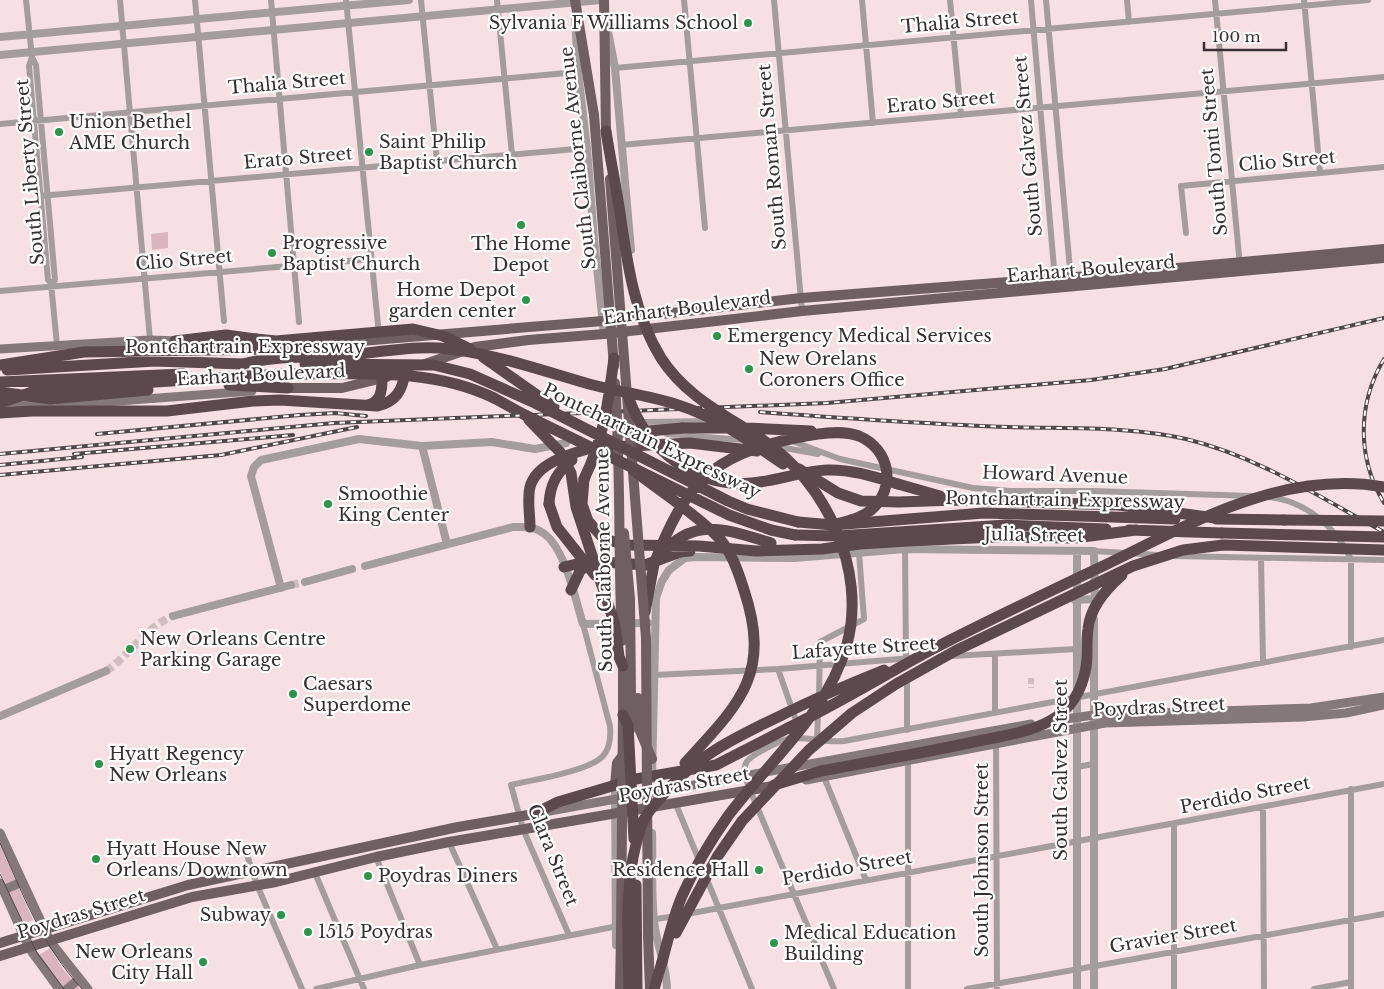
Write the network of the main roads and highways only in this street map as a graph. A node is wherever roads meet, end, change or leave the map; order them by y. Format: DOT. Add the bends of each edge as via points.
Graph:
graph roads {
  1 [pos="602,0"];
  2 [pos="575,5"];
  3 [pos="599,114"];
  4 [pos="606,131"];
  5 [pos="1384,249"];
  6 [pos="1384,258"];
  7 [pos="1329,259"];
  8 [pos="978,290"];
  9 [pos="383,338"];
  10 [pos="340,343"];
  11 [pos="260,344"];
  12 [pos="174,345"];
  13 [pos="0,349"];
  14 [pos="614,358"];
  15 [pos="243,364"];
  16 [pos="0,365"];
  17 [pos="0,370"];
  18 [pos="406,371"];
  19 [pos="282,374"];
  20 [pos="382,379"];
  21 [pos="0,382"];
  22 [pos="288,388"];
  23 [pos="342,388"];
  24 [pos="628,396"];
  25 [pos="0,403"];
  26 [pos="364,405"];
  27 [pos="525,415"];
  28 [pos="578,424"];
  29 [pos="650,431"];
  30 [pos="828,434"];
  31 [pos="591,448"];
  32 [pos="633,470"];
  33 [pos="1384,487"];
  34 [pos="817,496"];
  35 [pos="956,500"];
  36 [pos="621,505"];
  37 [pos="1223,519"];
  38 [pos="1384,521"];
  39 [pos="832,525"];
  40 [pos="530,527"];
  41 [pos="1136,530"];
  42 [pos="1384,537"];
  43 [pos="738,550"];
  44 [pos="822,550"];
  45 [pos="1384,550"];
  46 [pos="638,552"];
  47 [pos="590,561"];
  48 [pos="654,564"];
  49 [pos="1133,566"];
  50 [pos="564,567"];
  51 [pos="571,590"];
  52 [pos="605,592"];
  53 [pos="645,612"];
  54 [pos="930,651"];
  55 [pos="623,666"];
  56 [pos="1384,691"];
  57 [pos="634,696"];
  58 [pos="1384,697"];
  59 [pos="1384,705"];
  60 [pos="1311,708"];
  61 [pos="622,715"];
  62 [pos="652,759"];
  63 [pos="902,759"];
  64 [pos="615,785"];
  65 [pos="773,786"];
  66 [pos="653,806"];
  67 [pos="534,814"];
  68 [pos="0,833"];
  69 [pos="22,882"];
  70 [pos="1,887"];
  71 [pos="138,901"];
  72 [pos="121,906"];
  73 [pos="141,912"];
  74 [pos="125,917"];
  75 [pos="44,930"];
  76 [pos="23,936"];
  77 [pos="50,941"];
  78 [pos="0,943"];
  79 [pos="29,948"];
  80 [pos="0,956"];
  81 [pos="662,962"];
  82 [pos="79,979"];
  83 [pos="59,989"];
  84 [pos="67,989"];
  85 [pos="88,989"];
  86 [pos="619,989"];
  87 [pos="629,989"];
  88 [pos="637,989"];
  89 [pos="650,989"];
  90 [pos="654,989"];
  1 -- 3 [label="main road, South Claiborne Avenue" via="606,21"];
  2 -- 3 [label="main road, South Claiborne Avenue"];
  3 -- 4 [label="main road, South Claiborne Avenue"];
  3 -- 14 [label="main road, South Claiborne Avenue, bridge"];
  4 -- 24 [label="main road, South Claiborne Avenue, bridge"];
  4 -- 34 [label="highway, bridge" via="630,280 644,322 661,357 673,374 704,404 764,440 789,460"];
  5 -- 7 [label="main road, Earhart Boulevard"];
  6 -- 7 [label="main road, Earhart Boulevard"];
  7 -- 8 [label="main road, Earhart Boulevard"];
  8 -- 9 [label="main road, Earhart Boulevard" via="801,298 637,318"];
  8 -- 18 [label="main road, Earhart Boulevard" via="475,347"];
  9 -- 10 [label="main road, Earhart Boulevard"];
  9 -- 18 [label="main road" via="403,350"];
  9 -- 20 [label="main road"];
  10 -- 11 [label="main road, Earhart Boulevard"];
  10 -- 23 [label="main road" via="353,359 355,372 351,382"];
  11 -- 12 [label="highway" via="226,335"];
  11 -- 28 [label="highway, bridge" via="412,329 443,336 474,350"];
  12 -- 13 [label="main road" via="150,340"];
  12 -- 16 [label="highway" via="84,352"];
  14 -- 36 [label="main road, South Claiborne Avenue, bridge"];
  14 -- 43 [label="highway, bridge" via="605,425 600,445 584,479 582,494 584,513 593,528 604,539 627,545"];
  15 -- 17 [label="highway, Pontchartrain Expressway" via="156,361"];
  15 -- 28 [label="highway, Pontchartrain Expressway, bridge" via="434,365 486,380"];
  15 -- 34 [label="highway, bridge" via="262,359 408,348 439,348 504,360 678,405 714,420 786,466"];
  18 -- 20 [label="main road, Earhart Boulevard"];
  18 -- 26 [label="highway" via="404,384 396,397 384,404"];
  19 -- 21 [label="highway, Pontchartrain Expressway" via="148,374"];
  19 -- 25 [label="highway" via="59,388"];
  19 -- 27 [label="highway, Pontchartrain Expressway, bridge" via="426,377 473,389"];
  20 -- 23 [label="main road, Earhart Boulevard"];
  20 -- 26 [label="highway" via="382,392 378,399"];
  22 -- 23 [label="main road, Earhart Boulevard"];
  22 -- 25 [label="main road, Earhart Boulevard" via="65,405"];
  22 -- 25 [label="highway, bridge" via="239,384"];
  24 -- 35 [label="highway, bridge" via="655,445 673,461 700,475 731,483 751,483 812,471 836,470 869,475"];
  24 -- 46 [label="main road, South Claiborne Avenue, bridge"];
  25 -- 26 [label="highway" via="32,410 167,411 280,400"];
  27 -- 32 [label="highway, Pontchartrain Expressway, bridge"];
  27 -- 52 [label="highway, bridge" via="566,461 579,518"];
  28 -- 39 [label="highway, Pontchartrain Expressway, bridge" via="747,510 798,522"];
  29 -- 30 [label="highway, bridge" via="682,428 792,430"];
  30 -- 39 [label="highway, bridge" via="845,433 861,437 881,454 888,473 885,490 876,505 861,516"];
  30 -- 48 [label="highway, bridge" via="756,447 704,477 678,510"];
  31 -- 35 [label="highway" via="690,443 742,448 770,453 838,493 861,501"];
  31 -- 40 [label="highway" via="562,458 537,475 530,490"];
  31 -- 52 [label="highway, bridge" via="560,471 553,482 549,504 557,527"];
  32 -- 41 [label="highway, Pontchartrain Expressway, bridge" via="729,515 796,535 838,536 1006,525"];
  32 -- 66 [label="highway, bridge" via="701,522 726,546 753,616 756,648 748,682 737,704 662,788"];
  33 -- 54 [label="highway, bridge" via="1327,484 1277,492 1231,505"];
  34 -- 81 [label="highway, bridge" via="832,522 851,574 853,614 840,669 820,703 718,831 681,899"];
  35 -- 37 [label="highway" via="1118,505"];
  36 -- 55 [label="main road, South Claiborne Avenue, bridge" via="618,562"];
  36 -- 57 [label="main road, bridge" via="629,568"];
  37 -- 38 [label="highway, Pontchartrain Expressway, bridge"];
  37 -- 39 [label="highway, Pontchartrain Expressway, bridge" via="960,514"];
  41 -- 42 [label="highway, Pontchartrain Expressway, bridge"];
  41 -- 44 [label="highway" via="1075,538 918,540"];
  43 -- 44 [label="highway"];
  43 -- 47 [label="highway" via="680,552 645,565"];
  44 -- 48 [label="highway, bridge" via="772,543 717,528 680,536"];
  45 -- 49 [label="highway, bridge" via="1223,545 1183,550"];
  46 -- 53 [label="main road, South Claiborne Avenue, bridge"];
  46 -- 57 [label="main road, bridge"];
  47 -- 50 [label="highway"];
  47 -- 51 [label="highway" via="580,571"];
  48 -- 53 [label="highway, bridge"];
  49 -- 63 [label="highway, bridge" via="1104,592 1096,605 1088,628 1083,681 1073,701 1059,715 1031,731"];
  49 -- 81 [label="highway, bridge" via="956,651 852,713 809,750 742,821 693,898"];
  52 -- 55 [label="highway, bridge"];
  53 -- 89 [label="main road, South Claiborne Avenue, bridge"];
  54 -- 64 [label="highway, bridge" via="716,765"];
  54 -- 66 [label="highway, bridge" via="812,700 730,740 678,776"];
  55 -- 61 [label="main road, South Claiborne Avenue"];
  56 -- 60 [label="main road"];
  57 -- 62 [label="main road" via="640,731"];
  57 -- 64 [label="main road" via="630,745 617,763"];
  58 -- 60 [label="main road"];
  59 -- 63 [label="main road, Poydras Street" via="1325,715 1094,725 996,745"];
  60 -- 67 [label="main road, Poydras Street" via="1076,717"];
  61 -- 86 [label="main road, South Claiborne Avenue, bridge"];
  61 -- 88 [label="highway, bridge" via="628,725 636,882"];
  63 -- 65 [label="main road, Poydras Street"];
  63 -- 65 [label="highway" via="821,771"];
  64 -- 67 [label="highway" via="558,802"];
  65 -- 66 [label="main road, Poydras Street"];
  66 -- 73 [label="main road, Poydras Street" via="376,857 315,873 192,897"];
  66 -- 87 [label="highway, bridge" via="643,822 629,881"];
  67 -- 71 [label="main road, Poydras Street" via="458,827 188,885"];
  68 -- 69 [label="main road"];
  69 -- 70 [label="main road"];
  69 -- 75 [label="main road"];
  70 -- 76 [label="main road"];
  71 -- 72 [label="main road, Poydras Street"];
  71 -- 73 [label="main road"];
  72 -- 74 [label="main road"];
  72 -- 75 [label="main road, Poydras Street"];
  73 -- 74 [label="main road, Poydras Street"];
  74 -- 77 [label="main road, Poydras Street"];
  75 -- 76 [label="main road, Poydras Street"];
  75 -- 77 [label="main road"];
  76 -- 78 [label="main road, Poydras Street"];
  76 -- 79 [label="main road"];
  77 -- 79 [label="main road, Poydras Street"];
  77 -- 82 [label="main road"];
  79 -- 80 [label="main road, Poydras Street"];
  79 -- 83 [label="main road"];
  81 -- 90 [label="highway"];
  82 -- 84 [label="main road"];
  82 -- 85 [label="main road"];
}
